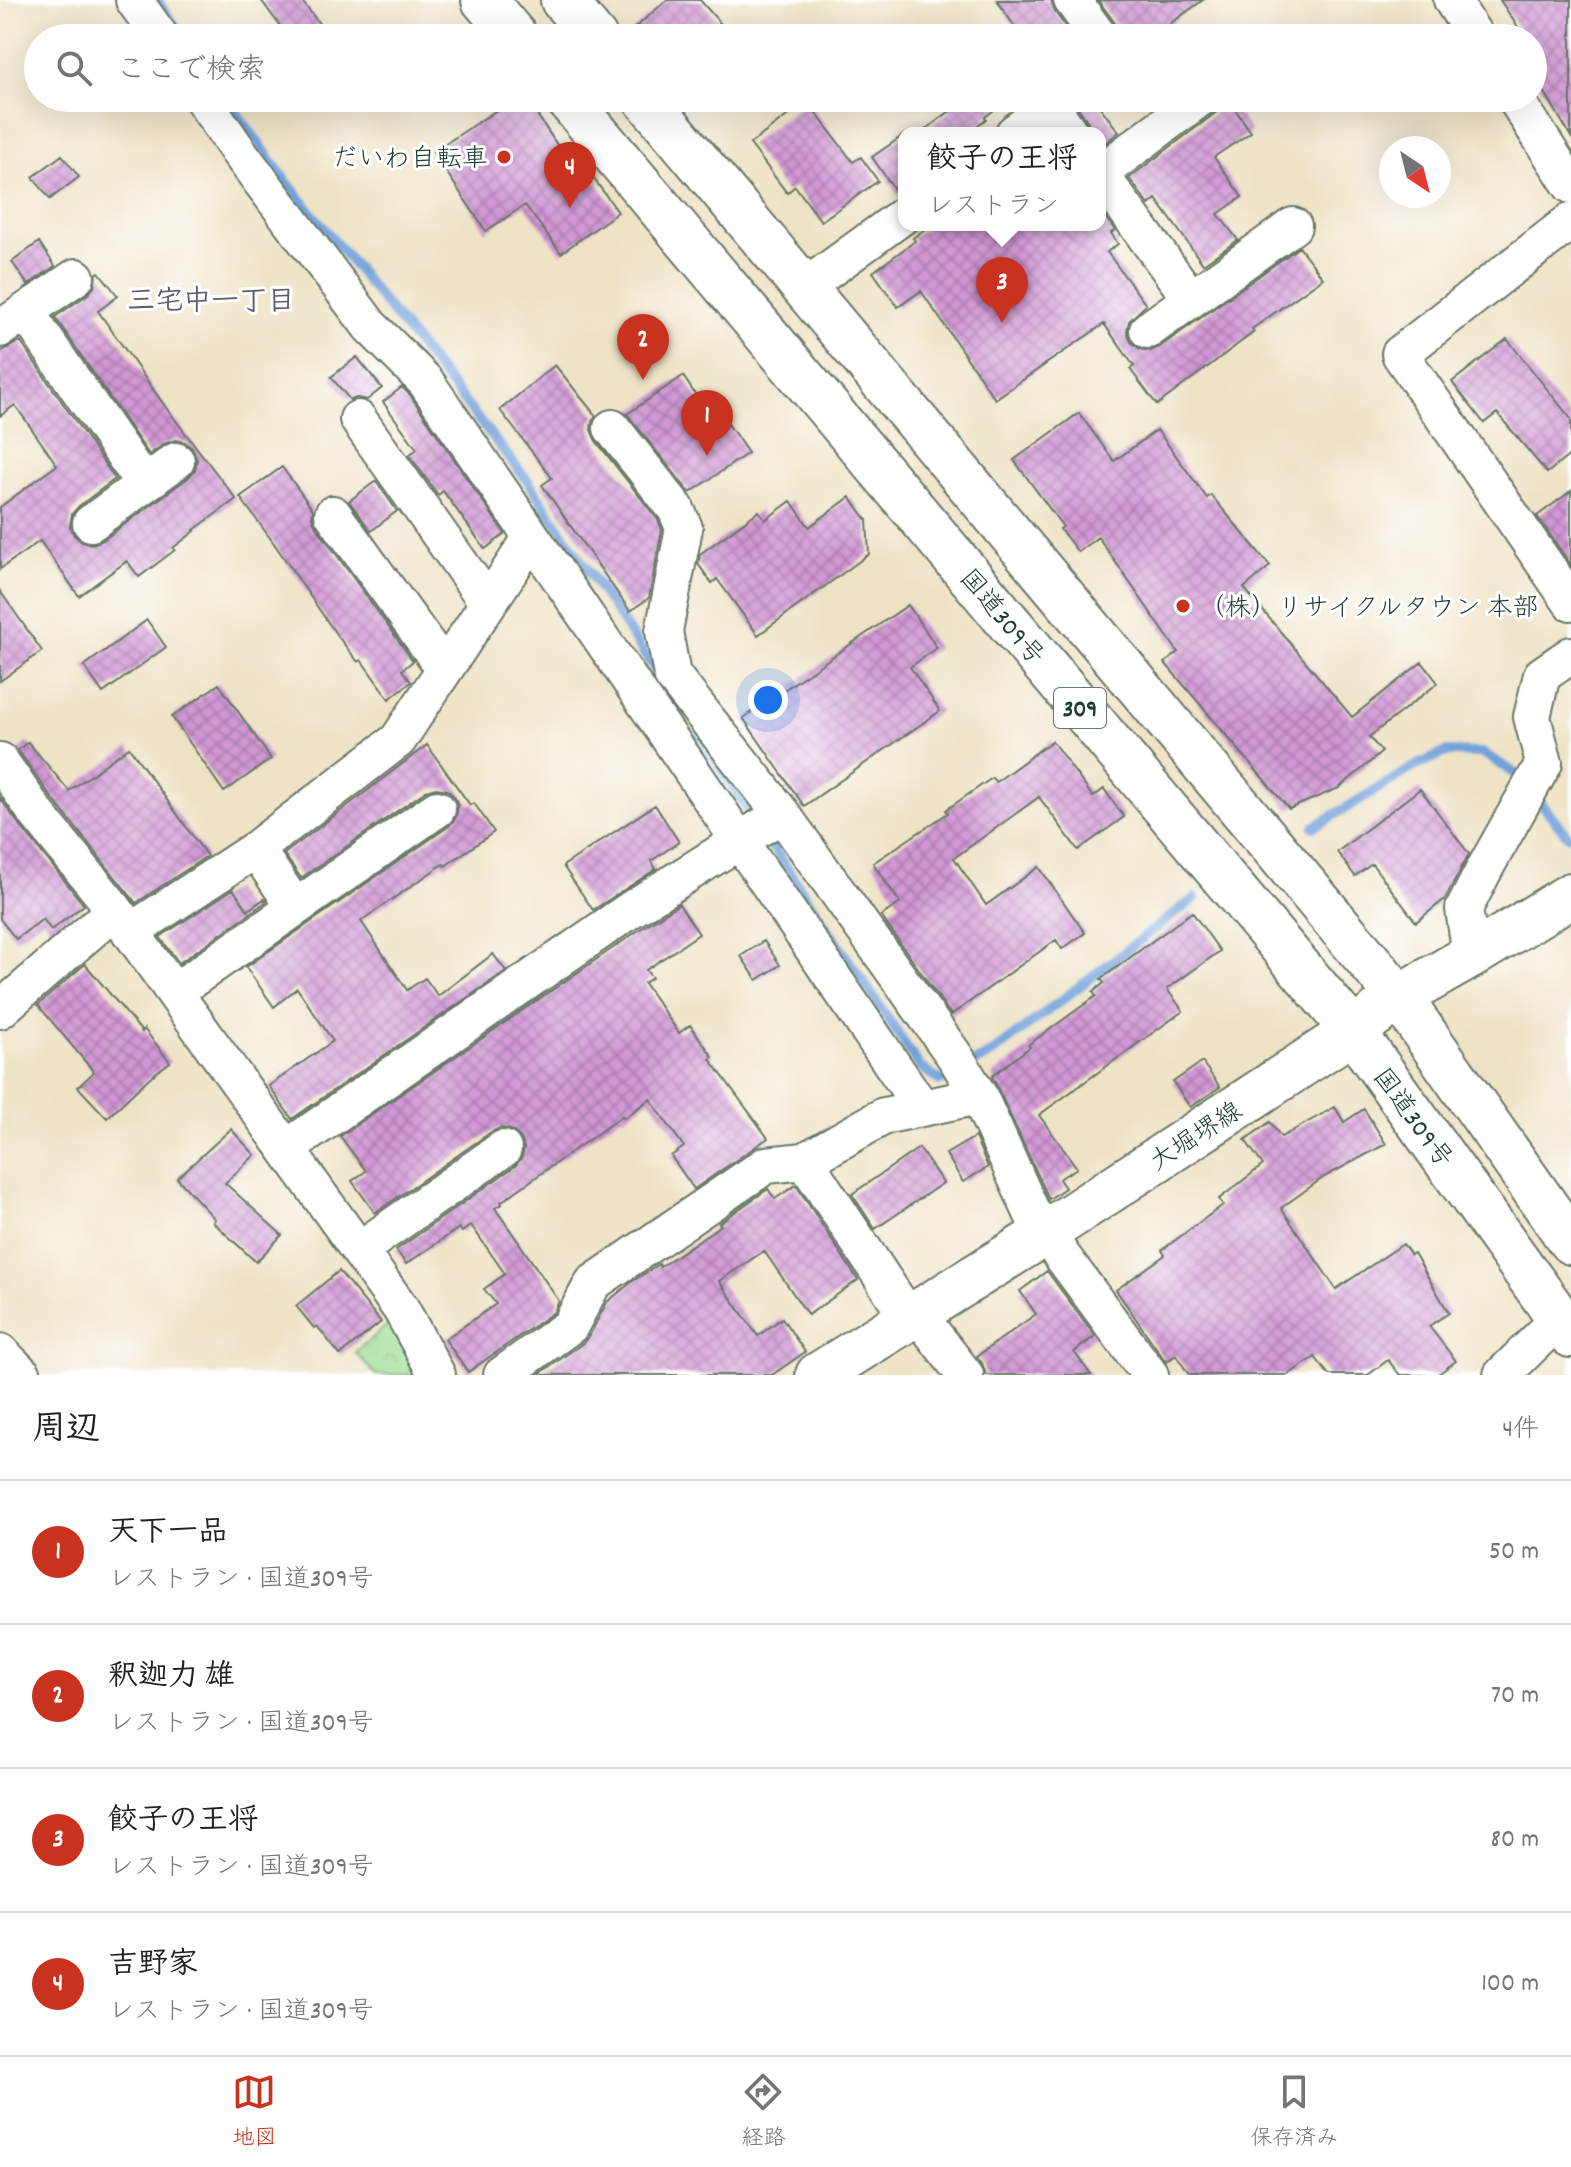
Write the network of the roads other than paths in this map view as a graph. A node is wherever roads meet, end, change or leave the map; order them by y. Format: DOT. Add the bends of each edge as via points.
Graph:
graph roads {
  1 [pos="134,0"];
  2 [pos="484,0"];
  3 [pos="563,0"];
  4 [pos="1072,0"];
  5 [pos="1452,0"];
  6 [pos="151,24"];
  7 [pos="504,24"];
  8 [pos="583,24"];
  9 [pos="1090,24"];
  10 [pos="1467,24"];
  11 [pos="212,112"];
  12 [pos="579,112"];
  13 [pos="657,112"];
  14 [pos="1061,112"];
  15 [pos="1181,112"];
  16 [pos="1524,112"];
  17 [pos="1027,127"];
  18 [pos="1106,168"];
  19 [pos="1106,181"];
  20 [pos="1571,185"];
  21 [pos="898,219"];
  22 [pos="1571,221"];
  23 [pos="1293,226"];
  24 [pos="76,277"];
  25 [pos="804,288"];
  26 [pos="1191,299"];
  27 [pos="13,320"];
  28 [pos="1148,330"];
  29 [pos="358,419"];
  30 [pos="612,428"];
  31 [pos="176,461"];
  32 [pos="144,484"];
  33 [pos="333,514"];
  34 [pos="91,523"];
  35 [pos="532,537"];
  36 [pos="1571,602"];
  37 [pos="488,603"];
  38 [pos="1571,655"];
  39 [pos="444,668"];
  40 [pos="0,761"];
  41 [pos="437,809"];
  42 [pos="781,815"];
  43 [pos="740,840"];
  44 [pos="256,849"];
  45 [pos="1571,895"];
  46 [pos="295,907"];
  47 [pos="122,921"];
  48 [pos="1471,956"];
  49 [pos="174,992"];
  50 [pos="1399,997"];
  51 [pos="0,1010"];
  52 [pos="1353,1031"];
  53 [pos="977,1093"];
  54 [pos="922,1108"];
  55 [pos="287,1148"];
  56 [pos="503,1149"];
  57 [pos="805,1161"];
  58 [pos="1044,1234"];
  59 [pos="1571,1242"];
  60 [pos="359,1250"];
  61 [pos="913,1316"];
  62 [pos="1565,1327"];
  63 [pos="0,1352"];
  64 [pos="23,1375"];
  65 [pos="437,1375"];
  66 [pos="502,1375"];
  67 [pos="818,1375"];
  68 [pos="965,1375"];
  69 [pos="1150,1375"];
  70 [pos="1502,1375"];
  1 -- 6 [label="street"];
  2 -- 7 [label="main road"];
  3 -- 8 [label="main road"];
  4 -- 9 [label="street"];
  5 -- 10 [label="street"];
  11 -- 35 [label="street" via="370,326 426,382"];
  12 -- 52 [label="main road, 国道309号 / 309"];
  13 -- 25 [label="main road, 309"];
  14 -- 17 [label="street"];
  15 -- 18 [label="street"];
  16 -- 20 [label="street"];
  19 -- 26 [label="street"];
  21 -- 25 [label="street"];
  22 -- 36 [label="street" via="1400,354"];
  23 -- 26 [label="street"];
  24 -- 27 [label="street"];
  25 -- 50 [label="main road, 309"];
  26 -- 28 [label="street"];
  27 -- 32 [label="street"];
  29 -- 37 [label="street"];
  30 -- 42 [label="street" via="676,509 684,528 664,631 672,675"];
  31 -- 32 [label="street"];
  32 -- 34 [label="street"];
  33 -- 39 [label="street"];
  35 -- 37 [label="street"];
  35 -- 43 [label="street"];
  37 -- 39 [label="street"];
  38 -- 48 [label="street" via="1542,675 1532,717 1544,763 1464,909"];
  39 -- 44 [label="street" via="398,740"];
  40 -- 47 [label="street"];
  41 -- 46 [label="street"];
  42 -- 43 [label="street"];
  42 -- 53 [label="street"];
  43 -- 54 [label="street"];
  43 -- 55 [label="street"];
  44 -- 46 [label="street"];
  44 -- 47 [label="street"];
  45 -- 48 [label="main road, 大堀堺線"];
  46 -- 49 [label="street"];
  47 -- 49 [label="street"];
  47 -- 51 [label="street"];
  48 -- 50 [label="main road, 大堀堺線"];
  49 -- 55 [label="street"];
  50 -- 52 [label="main road, 大堀堺線"];
  50 -- 59 [label="main road, 309"];
  52 -- 58 [label="main road, 大堀堺線"];
  52 -- 62 [label="main road, 国道309号 / 309"];
  53 -- 54 [label="street"];
  53 -- 58 [label="street"];
  54 -- 57 [label="street" via="884,1116"];
  55 -- 60 [label="street"];
  56 -- 60 [label="street"];
  57 -- 61 [label="street"];
  57 -- 66 [label="street" via="766,1165 593,1283 570,1326"];
  58 -- 61 [label="main road, 大堀堺線"];
  58 -- 69 [label="street"];
  60 -- 65 [label="street" via="401,1309"];
  61 -- 67 [label="main road, 大堀堺線"];
  61 -- 68 [label="street"];
  62 -- 70 [label="street"];
  63 -- 64 [label="street"];
}
